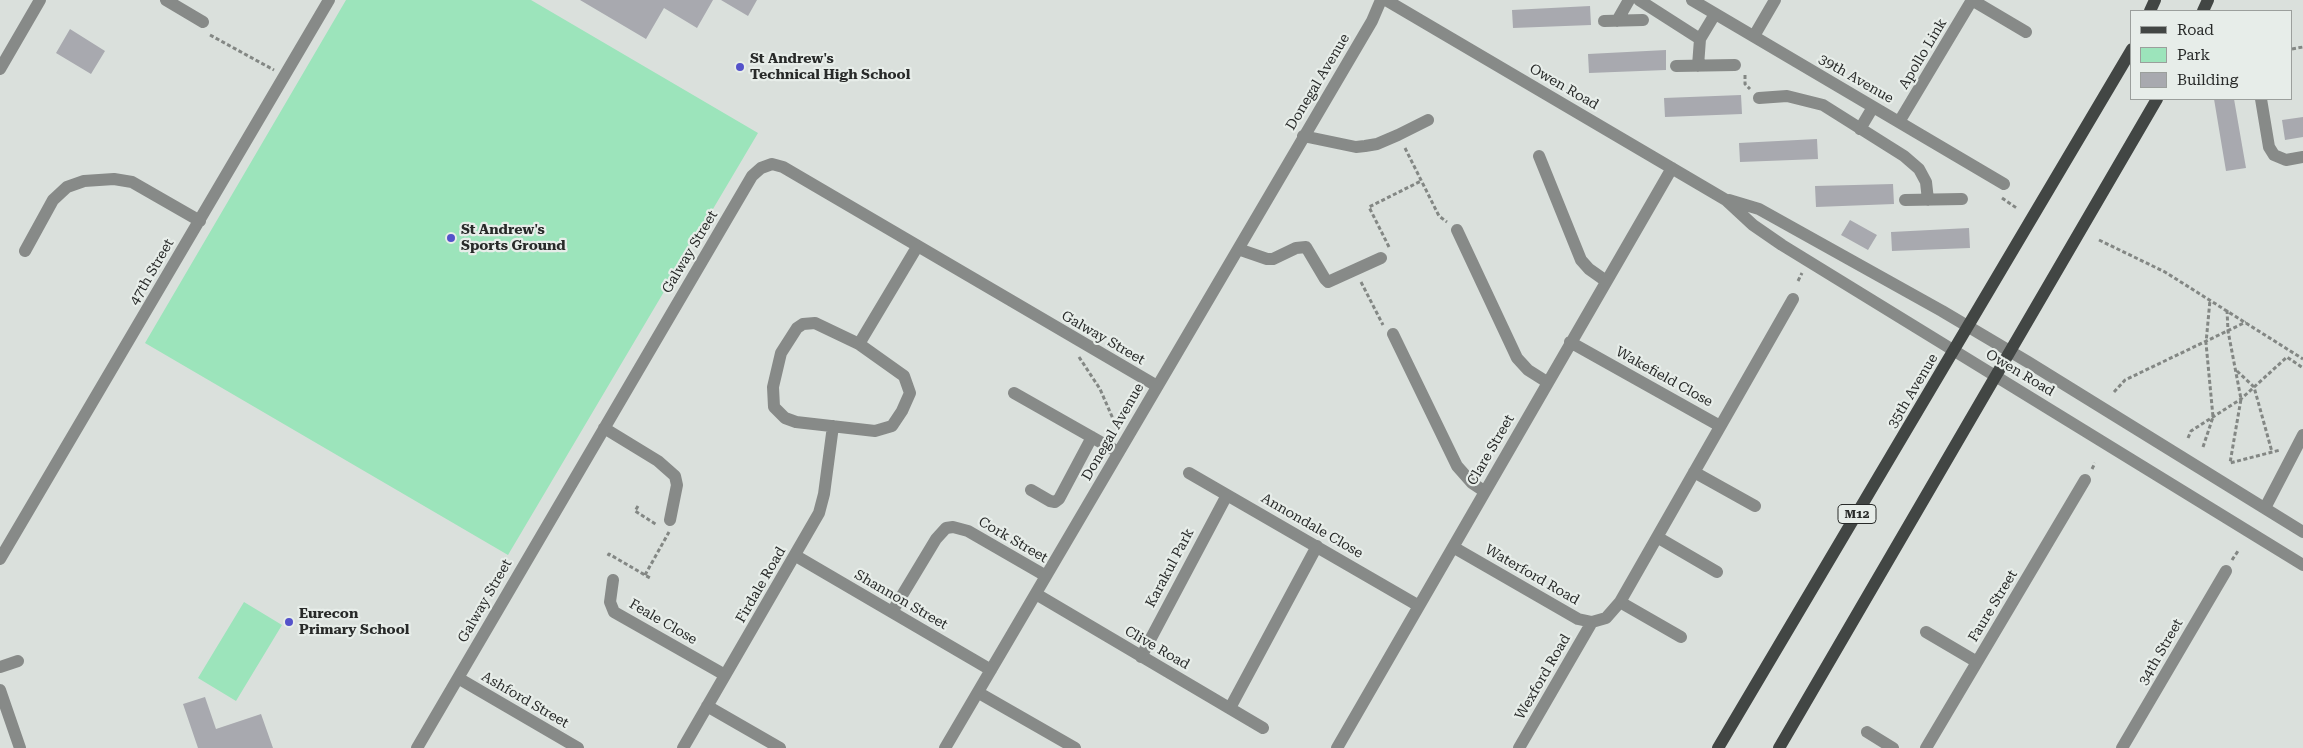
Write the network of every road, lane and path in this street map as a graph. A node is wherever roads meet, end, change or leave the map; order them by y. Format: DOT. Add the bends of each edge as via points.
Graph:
graph roads {
  1 [pos="40,0"];
  2 [pos="166,0"];
  3 [pos="329,0"];
  4 [pos="1381,0"];
  5 [pos="1386,0"];
  6 [pos="1630,0"];
  7 [pos="1639,0"];
  8 [pos="1692,0"];
  9 [pos="1775,0"];
  10 [pos="1972,0"];
  11 [pos="1715,14"];
  12 [pos="1643,20"];
  13 [pos="203,22"];
  14 [pos="2026,32"];
  15 [pos="210,35"];
  16 [pos="1754,36"];
  17 [pos="1700,39"];
  18 [pos="2130,52"];
  19 [pos="1735,65"];
  20 [pos="1676,66"];
  21 [pos="1698,66"];
  22 [pos="0,69"];
  23 [pos="276,72"];
  24 [pos="1759,98"];
  25 [pos="2156,100"];
  26 [pos="2261,100"];
  27 [pos="1873,107"];
  28 [pos="1428,120"];
  29 [pos="1899,122"];
  30 [pos="1860,129"];
  31 [pos="1398,135"];
  32 [pos="1304,136"];
  33 [pos="1539,156"];
  34 [pos="2303,157"];
  35 [pos="1672,168"];
  36 [pos="1421,181"];
  37 [pos="2004,184"];
  38 [pos="1962,199"];
  39 [pos="1726,200"];
  40 [pos="1905,200"];
  41 [pos="1928,200"];
  42 [pos="200,221"];
  43 [pos="1457,230"];
  44 [pos="2099,240"];
  45 [pos="917,247"];
  46 [pos="1238,249"];
  47 [pos="25,251"];
  48 [pos="1381,258"];
  49 [pos="1355,270"];
  50 [pos="1802,273"];
  51 [pos="1606,281"];
  52 [pos="1798,281"];
  53 [pos="1793,299"];
  54 [pos="2210,300"];
  55 [pos="2227,310"];
  56 [pos="2246,322"];
  57 [pos="1969,327"];
  58 [pos="2228,332"];
  59 [pos="1393,334"];
  60 [pos="1570,342"];
  61 [pos="2206,343"];
  62 [pos="859,344"];
  63 [pos="1954,351"];
  64 [pos="2010,351"];
  65 [pos="1075,353"];
  66 [pos="2303,359"];
  67 [pos="2303,368"];
  68 [pos="2237,370"];
  69 [pos="1995,375"];
  70 [pos="1547,382"];
  71 [pos="1157,386"];
  72 [pos="2254,387"];
  73 [pos="2114,392"];
  74 [pos="1014,393"];
  75 [pos="2241,399"];
  76 [pos="2213,417"];
  77 [pos="833,426"];
  78 [pos="1720,426"];
  79 [pos="604,428"];
  80 [pos="1118,432"];
  81 [pos="2303,435"];
  82 [pos="1092,437"];
  83 [pos="2188,438"];
  84 [pos="2204,447"];
  85 [pos="2296,448"];
  86 [pos="1118,452"];
  87 [pos="2272,452"];
  88 [pos="1694,472"];
  89 [pos="1189,473"];
  90 [pos="2085,480"];
  91 [pos="1031,490"];
  92 [pos="1484,491"];
  93 [pos="1227,495"];
  94 [pos="638,506"];
  95 [pos="1755,506"];
  96 [pos="2265,508"];
  97 [pos="670,526"];
  98 [pos="2303,532"];
  99 [pos="675,535"];
  100 [pos="1657,537"];
  101 [pos="1316,546"];
  102 [pos="1453,547"];
  103 [pos="608,556"];
  104 [pos="796,556"];
  105 [pos="0,559"];
  106 [pos="2303,565"];
  107 [pos="2226,571"];
  108 [pos="1717,572"];
  109 [pos="644,575"];
  110 [pos="1046,576"];
  111 [pos="650,578"];
  112 [pos="613,580"];
  113 [pos="1036,594"];
  114 [pos="1620,602"];
  115 [pos="1419,606"];
  116 [pos="892,612"];
  117 [pos="1592,622"];
  118 [pos="1926,632"];
  119 [pos="1681,637"];
  120 [pos="1141,657"];
  121 [pos="18,661"];
  122 [pos="1977,662"];
  123 [pos="0,666"];
  124 [pos="991,670"];
  125 [pos="725,675"];
  126 [pos="458,678"];
  127 [pos="0,690"];
  128 [pos="979,692"];
  129 [pos="707,706"];
  130 [pos="1230,708"];
  131 [pos="1263,728"];
  132 [pos="1867,732"];
  133 [pos="20,748"];
  134 [pos="417,748"];
  135 [pos="578,748"];
  136 [pos="683,748"];
  137 [pos="780,748"];
  138 [pos="945,748"];
  139 [pos="1074,748"];
  140 [pos="1337,748"];
  141 [pos="1518,748"];
  142 [pos="1718,748"];
  143 [pos="1779,748"];
  144 [pos="1894,748"];
  145 [pos="1926,748"];
  146 [pos="2122,748"];
  1 -- 22 [label="street"];
  2 -- 13 [label="street"];
  3 -- 42 [label="street, 47th Street"];
  4 -- 32 [label="street, Donegal Avenue" via="1372,21"];
  5 -- 35 [label="street, Owen Road"];
  6 -- 12 [label="street" via="1611,21"];
  7 -- 17 [label="street"];
  8 -- 11 [label="street, 39th Avenue"];
  9 -- 16 [label="street"];
  10 -- 14 [label="street"];
  10 -- 29 [label="street, Apollo Link"];
  11 -- 16 [label="street, 39th Avenue"];
  11 -- 17 [label="street"];
  15 -- 23 [label="path"];
  16 -- 27 [label="street, 39th Avenue"];
  17 -- 21 [label="street"];
  18 -- 57 [label="main road, 35th Avenue / M12"];
  19 -- 21 [label="street"];
  19 -- 24 [label="path" via="1744,66 1745,84"];
  20 -- 21 [label="street"];
  24 -- 30 [label="street" via="1801,98 1823,105"];
  25 -- 64 [label="main road"];
  26 -- 34 [label="street" via="2269,147 2274,155 2286,160"];
  27 -- 29 [label="street, 39th Avenue"];
  27 -- 30 [label="street"];
  28 -- 31 [label="street"];
  29 -- 37 [label="street, 39th Avenue"];
  30 -- 41 [label="street" via="1919,168 1926,182"];
  31 -- 32 [label="street" via="1377,144 1356,147"];
  31 -- 36 [label="path"];
  32 -- 46 [label="street, Donegal Avenue"];
  33 -- 51 [label="street" via="1581,260 1589,270"];
  35 -- 39 [label="street, Owen Road"];
  35 -- 51 [label="street, Clare Street"];
  36 -- 43 [label="path" via="1438,216"];
  36 -- 48 [label="path" via="1369,207 1392,252"];
  38 -- 41 [label="street"];
  39 -- 57 [label="street, Owen Road" via="1759,209"];
  39 -- 63 [label="street, Owen Road" via="1782,245"];
  40 -- 41 [label="street"];
  42 -- 47 [label="street" via="132,182 114,179 84,182 67,188 53,200"];
  42 -- 105 [label="street, 47th Street"];
  43 -- 70 [label="street" via="1517,358"];
  44 -- 54 [label="path" via="2165,272"];
  45 -- 62 [label="street"];
  45 -- 71 [label="street, Galway Street"];
  45 -- 79 [label="street, Galway Street" via="784,167 772,164 761,168 752,176"];
  46 -- 49 [label="street" via="1273,259 1306,247 1328,282"];
  46 -- 71 [label="street, Donegal Avenue"];
  48 -- 49 [label="street"];
  49 -- 59 [label="path" via="1382,324"];
  50 -- 52 [label="path"];
  51 -- 60 [label="street, Clare Street"];
  53 -- 78 [label="street, Wakefield Close"];
  54 -- 55 [label="path"];
  54 -- 61 [label="path"];
  55 -- 56 [label="path"];
  55 -- 58 [label="path"];
  56 -- 58 [label="path"];
  56 -- 66 [label="path"];
  57 -- 63 [label="main road, 35th Avenue / M12"];
  57 -- 64 [label="street, Owen Road"];
  58 -- 61 [label="path"];
  58 -- 68 [label="path"];
  59 -- 92 [label="street" via="1457,466"];
  60 -- 70 [label="street, Clare Street"];
  60 -- 78 [label="street, Wakefield Close"];
  61 -- 73 [label="path" via="2125,380"];
  61 -- 76 [label="path"];
  62 -- 77 [label="street" via="904,376 909,385 908,399 896,422 887,429 875,431"];
  62 -- 77 [label="street" via="823,325 803,324 792,335 777,364 773,400 779,413 796,422"];
  63 -- 69 [label="street, Owen Road"];
  63 -- 142 [label="main road, 35th Avenue / M12"];
  64 -- 69 [label="main road"];
  64 -- 96 [label="street, Owen Road"];
  65 -- 80 [label="path" via="1100,389"];
  67 -- 72 [label="path" via="2287,357"];
  68 -- 72 [label="path"];
  68 -- 75 [label="path"];
  69 -- 106 [label="street, Owen Road"];
  69 -- 143 [label="main road"];
  70 -- 92 [label="street, Clare Street"];
  71 -- 86 [label="street, Donegal Avenue"];
  72 -- 75 [label="path"];
  72 -- 87 [label="path"];
  74 -- 82 [label="street"];
  75 -- 76 [label="path"];
  75 -- 87 [label="path" via="2230,463"];
  76 -- 83 [label="path" via="2191,431"];
  76 -- 84 [label="path"];
  77 -- 104 [label="street, Firdale Road" via="822,505"];
  78 -- 88 [label="street"];
  79 -- 97 [label="street" via="663,464 675,476 677,485"];
  79 -- 126 [label="street, Galway Street"];
  81 -- 85 [label="street"];
  82 -- 86 [label="street"];
  82 -- 91 [label="street" via="1059,499 1050,501"];
  85 -- 87 [label="path"];
  85 -- 96 [label="street"];
  86 -- 110 [label="street, Donegal Avenue"];
  88 -- 95 [label="street"];
  88 -- 100 [label="street"];
  89 -- 93 [label="street, Annondale Close"];
  90 -- 122 [label="street, Faure Street"];
  92 -- 102 [label="street, Clare Street"];
  93 -- 101 [label="street, Annondale Close"];
  93 -- 120 [label="street, Karakul Park"];
  94 -- 97 [label="path" via="635,512"];
  96 -- 98 [label="street, Owen Road"];
  97 -- 99 [label="path"];
  97 -- 109 [label="path"];
  100 -- 108 [label="street"];
  100 -- 114 [label="street"];
  101 -- 115 [label="street, Annondale Close"];
  101 -- 130 [label="street"];
  102 -- 115 [label="street, Clare Street"];
  102 -- 117 [label="street, Waterford Road" via="1578,619"];
  103 -- 109 [label="path"];
  104 -- 116 [label="street, Shannon Street"];
  104 -- 125 [label="street, Firdale Road"];
  107 -- 146 [label="street, 34th Street"];
  109 -- 111 [label="path"];
  110 -- 113 [label="street, Donegal Avenue"];
  110 -- 116 [label="street, Cork Street" via="968,531 946,528"];
  112 -- 125 [label="street, Feale Close" via="610,602 614,612"];
  113 -- 120 [label="street, Clive Road"];
  113 -- 124 [label="street, Donegal Avenue"];
  114 -- 117 [label="street" via="1606,618"];
  114 -- 119 [label="street"];
  115 -- 140 [label="street, Clare Street"];
  116 -- 124 [label="street, Shannon Street"];
  117 -- 141 [label="street, Wexford Road"];
  118 -- 122 [label="street"];
  120 -- 130 [label="street, Clive Road"];
  121 -- 123 [label="street"];
  122 -- 145 [label="street, Faure Street"];
  124 -- 128 [label="street, Donegal Avenue"];
  125 -- 129 [label="street, Firdale Road"];
  126 -- 134 [label="street, Galway Street"];
  126 -- 135 [label="street, Ashford Street"];
  127 -- 133 [label="street"];
  128 -- 138 [label="street, Donegal Avenue"];
  128 -- 139 [label="street"];
  129 -- 136 [label="street, Firdale Road"];
  129 -- 137 [label="street"];
  130 -- 131 [label="street, Clive Road"];
  132 -- 144 [label="street"];
}
